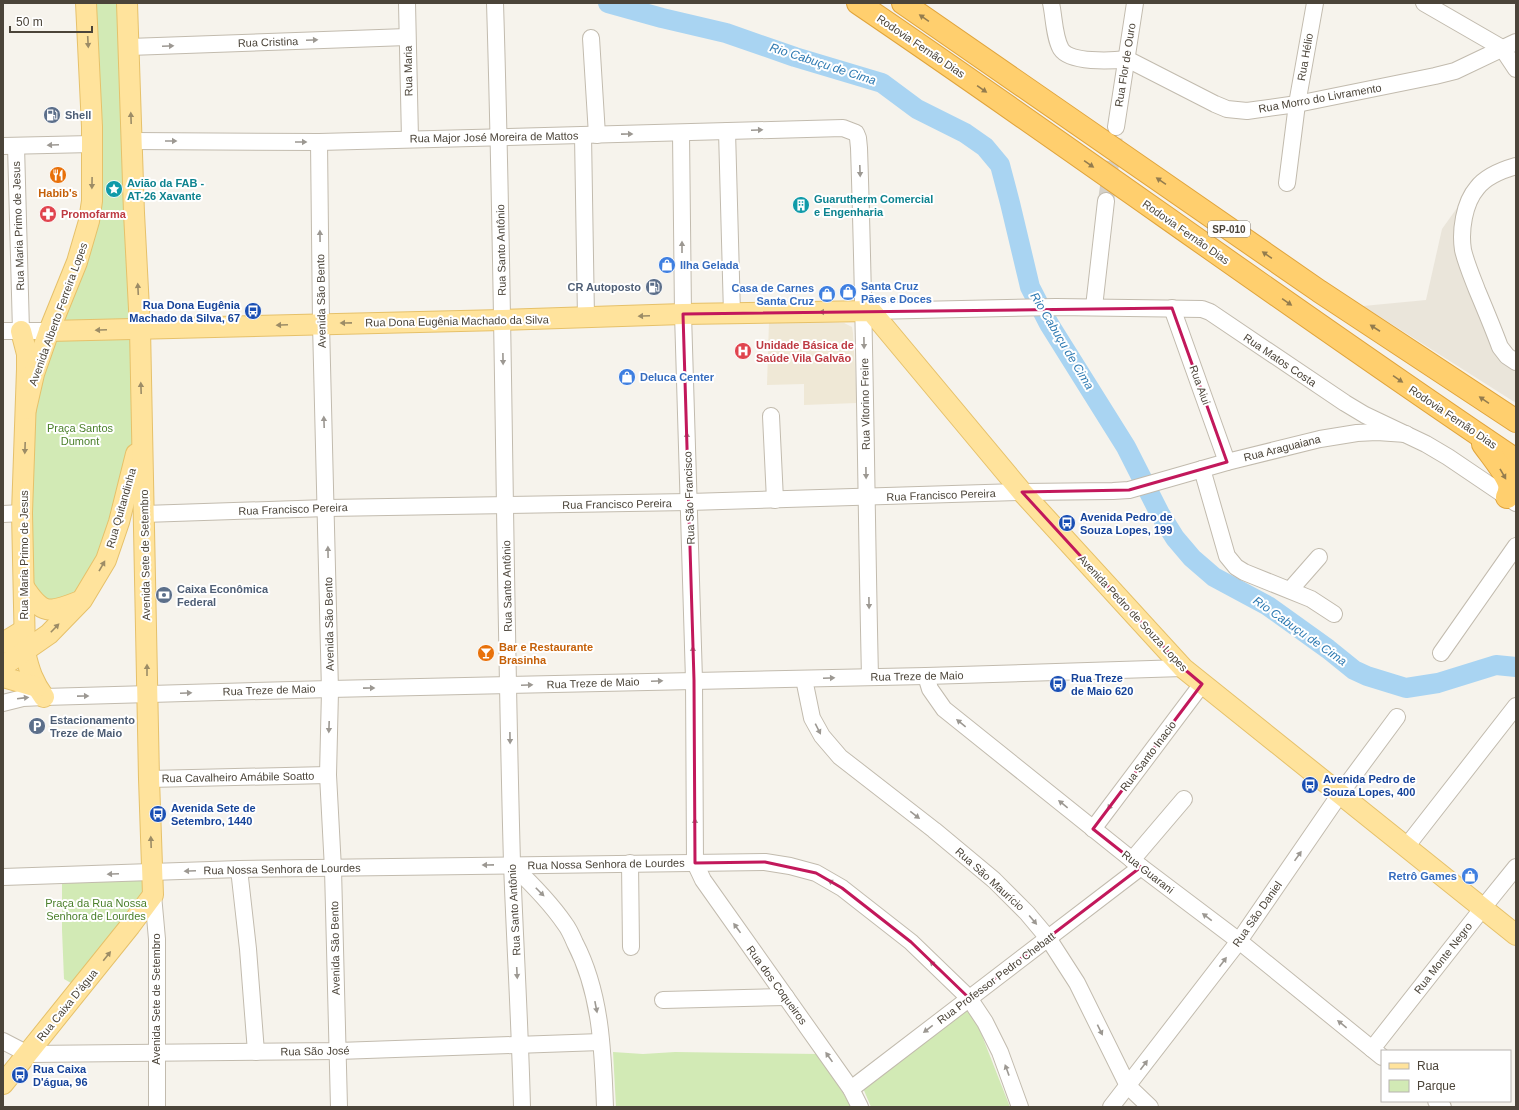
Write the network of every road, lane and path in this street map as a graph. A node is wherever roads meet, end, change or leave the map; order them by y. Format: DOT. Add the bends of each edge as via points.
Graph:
graph roads {
  1 [pos="86,3"];
  2 [pos="128,3"];
  3 [pos="407,3"];
  4 [pos="495,3"];
  5 [pos="858,3"];
  6 [pos="903,3"];
  7 [pos="1050,3"];
  8 [pos="1134,3"];
  9 [pos="1315,3"];
  10 [pos="1424,3"];
  11 [pos="407,37"];
  12 [pos="591,38"];
  13 [pos="1509,45"];
  14 [pos="129,47"];
  15 [pos="1127,60"];
  16 [pos="1516,69"];
  17 [pos="1297,104"];
  18 [pos="1116,127"];
  19 [pos="727,131"];
  20 [pos="856,132"];
  21 [pos="681,133"];
  22 [pos="590,135"];
  23 [pos="499,137"];
  24 [pos="410,139"];
  25 [pos="132,141"];
  26 [pos="319,142"];
  27 [pos="92,144"];
  28 [pos="10,146"];
  29 [pos="1516,166"];
  30 [pos="1287,183"];
  31 [pos="1106,200"];
  32 [pos="1094,307"];
  33 [pos="1019,308"];
  34 [pos="1172,308"];
  35 [pos="868,311"];
  36 [pos="683,314"];
  37 [pos="732,314"];
  38 [pos="586,318"];
  39 [pos="502,320"];
  40 [pos="321,324"];
  41 [pos="140,328"];
  42 [pos="12,331"];
  43 [pos="49,331"];
  44 [pos="1516,362"];
  45 [pos="26,409"];
  46 [pos="771,416"];
  47 [pos="1516,421"];
  48 [pos="142,427"];
  49 [pos="1472,431"];
  50 [pos="1406,434"];
  51 [pos="1516,460"];
  52 [pos="1227,462"];
  53 [pos="1202,469"];
  54 [pos="1161,482"];
  55 [pos="1022,492"];
  56 [pos="866,497"];
  57 [pos="774,500"];
  58 [pos="1512,500"];
  59 [pos="689,502"];
  60 [pos="505,506"];
  61 [pos="327,508"];
  62 [pos="13,513"];
  63 [pos="144,514"];
  64 [pos="1516,546"];
  65 [pos="1319,557"];
  66 [pos="24,587"];
  67 [pos="1290,590"];
  68 [pos="82,600"];
  69 [pos="1334,614"];
  70 [pos="24,630"];
  71 [pos="3,643"];
  72 [pos="25,652"];
  73 [pos="1441,653"];
  74 [pos="3,666"];
  75 [pos="1183,668"];
  76 [pos="926,676"];
  77 [pos="3,677"];
  78 [pos="870,677"];
  79 [pos="804,679"];
  80 [pos="694,680"];
  81 [pos="1202,684"];
  82 [pos="509,685"];
  83 [pos="330,688"];
  84 [pos="41,692"];
  85 [pos="148,694"];
  86 [pos="3,703"];
  87 [pos="1516,706"];
  88 [pos="1397,717"];
  89 [pos="328,775"];
  90 [pos="149,779"];
  91 [pos="1340,794"];
  92 [pos="1184,799"];
  93 [pos="1093,829"];
  94 [pos="1406,847"];
  95 [pos="630,863"];
  96 [pos="695,863"];
  97 [pos="1136,863"];
  98 [pos="512,865"];
  99 [pos="1516,867"];
  100 [pos="239,869"];
  101 [pos="333,869"];
  102 [pos="152,873"];
  103 [pos="3,877"];
  104 [pos="153,895"];
  105 [pos="1482,909"];
  106 [pos="130,926"];
  107 [pos="1516,935"];
  108 [pos="1048,938"];
  109 [pos="157,939"];
  110 [pos="1239,941"];
  111 [pos="631,947"];
  112 [pos="786,997"];
  113 [pos="968,998"];
  114 [pos="663,1000"];
  115 [pos="3,1041"];
  116 [pos="601,1042"];
  117 [pos="521,1045"];
  118 [pos="338,1051"];
  119 [pos="256,1052"];
  120 [pos="156,1053"];
  121 [pos="1377,1053"];
  122 [pos="28,1054"];
  123 [pos="3,1084"];
  124 [pos="1128,1086"];
  125 [pos="851,1089"];
  126 [pos="157,1107"];
  127 [pos="339,1107"];
  128 [pos="522,1107"];
  129 [pos="605,1107"];
  130 [pos="860,1107"];
  131 [pos="1020,1107"];
  132 [pos="1111,1107"];
  133 [pos="1150,1107"];
  1 -- 27 [label="main road, Avenida Alberto Ferreira Lopes, one-way"];
  2 -- 14 [label="main road, Avenida Sete de Setembro"];
  3 -- 11 [label="street, Rua Maria"];
  4 -- 23 [label="street, Rua Santo Antônio"];
  5 -- 49 [label="highway, Rodovia Fernão Dias / SP-010, one-way"];
  47 -- 6 [label="highway, SP-010, one-way" via="1319,291"];
  7 -- 15 [label="street" via="1058,42 1063,52 1075,58"];
  8 -- 15 [label="street, Rua Flor de Ouro"];
  9 -- 17 [label="street, Rua Hélio"];
  10 -- 13 [label="street"];
  14 -- 11 [label="street, Rua Cristina, one-way"];
  11 -- 24 [label="street, Rua Maria"];
  12 -- 22 [label="street"];
  13 -- 16 [label="street"];
  13 -- 17 [label="street, Rua Morro do Livramento" via="1455,70 1434,76"];
  25 -- 14 [label="main road, Avenida Sete de Setembro, one-way"];
  15 -- 17 [label="street, Rua Morro do Livramento" via="1227,109 1247,111"];
  15 -- 18 [label="street, Rua Flor de Ouro"];
  17 -- 30 [label="street, Rua Hélio"];
  19 -- 20 [label="street, Rua Major José Moreira de Mattos, one-way" via="843,128"];
  19 -- 21 [label="street, Rua Major José Moreira de Mattos"];
  19 -- 37 [label="street"];
  20 -- 35 [label="street, Rua Vitorino Freire, one-way"];
  22 -- 21 [label="street, Rua Major José Moreira de Mattos, one-way"];
  36 -- 21 [label="street, Rua São Francisco, one-way"];
  22 -- 23 [label="street, Rua Major José Moreira de Mattos"];
  22 -- 38 [label="street"];
  23 -- 24 [label="street, Rua Major José Moreira de Mattos"];
  23 -- 39 [label="street, Rua Santo Antônio"];
  24 -- 26 [label="street, Rua Major José Moreira de Mattos"];
  25 -- 26 [label="street, Rua Major José Moreira de Mattos, one-way"];
  41 -- 25 [label="main road, Avenida Sete de Setembro, one-way"];
  40 -- 26 [label="street, Avenida São Bento, one-way"];
  27 -- 28 [label="street, one-way"];
  27 -- 43 [label="main road, Avenida Alberto Ferreira Lopes, one-way" via="92,201 89,221 77,262"];
  28 -- 42 [label="street, Rua Maria Primo de Jesus"];
  29 -- 44 [label="street" via="1502,170 1477,188 1468,206 1463,232 1463,249 1469,269 1500,347"];
  31 -- 32 [label="street"];
  32 -- 33 [label="street, Rua Matos Costa"];
  32 -- 34 [label="street, Rua Matos Costa"];
  33 -- 35 [label="street, Rua Dona Eugênia Machado da Silva"];
  34 -- 50 [label="street, Rua Matos Costa" via="1202,309 1210,312 1344,403"];
  34 -- 52 [label="street, Rua Aiui"];
  35 -- 37 [label="main road, Rua Dona Eugênia Machado da Silva, one-way"];
  35 -- 55 [label="main road, Avenida Pedro de Souza Lopes"];
  35 -- 56 [label="street, Rua Vitorino Freire, one-way"];
  36 -- 37 [label="main road, Rua Dona Eugênia Machado da Silva"];
  36 -- 38 [label="main road, Rua Dona Eugênia Machado da Silva, one-way"];
  59 -- 36 [label="street, Rua São Francisco, one-way"];
  38 -- 39 [label="main road, Rua Dona Eugênia Machado da Silva"];
  39 -- 40 [label="main road, Rua Dona Eugênia Machado da Silva, one-way"];
  39 -- 60 [label="street, Rua Santo Antônio, one-way"];
  40 -- 41 [label="main road, Rua Dona Eugênia Machado da Silva, one-way"];
  61 -- 40 [label="street, Avenida São Bento, one-way"];
  41 -- 43 [label="main road, Rua Dona Eugênia Machado da Silva, one-way"];
  48 -- 41 [label="main road, Avenida Sete de Setembro, one-way"];
  42 -- 43 [label="street"];
  42 -- 45 [label="main road" via="27,354"];
  43 -- 45 [label="main road, Avenida Alberto Ferreira Lopes" via="34,374"];
  45 -- 62 [label="main road, Rua Maria Primo de Jesus, one-way"];
  46 -- 57 [label="street"];
  48 -- 63 [label="main road, Avenida Sete de Setembro"];
  68 -- 48 [label="main road, Rua Quitandinha, one-way" via="106,560 119,522"];
  49 -- 51 [label="highway, Rodovia Fernão Dias / SP-010"];
  49 -- 58 [label="highway, one-way" via="1499,466 1509,484"];
  50 -- 52 [label="street, Rua Araguaiana" via="1377,432 1340,435"];
  50 -- 58 [label="street, Rua Matos Costa" via="1448,457"];
  52 -- 53 [label="street, Rua Araguaiana"];
  53 -- 54 [label="street, Rua Araguaiana"];
  53 -- 67 [label="street" via="1223,547 1231,562 1244,572"];
  54 -- 55 [label="street, Rua Francisco Pereira" via="1129,490 1106,492"];
  55 -- 56 [label="street, Rua Francisco Pereira"];
  55 -- 75 [label="main road, Avenida Pedro de Souza Lopes"];
  56 -- 57 [label="street, Rua Francisco Pereira"];
  56 -- 78 [label="street, Rua Vitorino Freire, one-way"];
  57 -- 59 [label="street, Rua Francisco Pereira"];
  59 -- 60 [label="street, Rua Francisco Pereira"];
  80 -- 59 [label="street, Rua São Francisco, one-way"];
  60 -- 61 [label="street, Rua Francisco Pereira"];
  60 -- 82 [label="street, Rua Santo Antônio"];
  61 -- 63 [label="street, Rua Francisco Pereira"];
  83 -- 61 [label="street, Avenida São Bento, one-way"];
  62 -- 66 [label="main road, Rua Maria Primo de Jesus"];
  85 -- 63 [label="main road, Avenida Sete de Setembro, one-way"];
  64 -- 73 [label="street"];
  65 -- 67 [label="street"];
  66 -- 68 [label="main road" via="34,602 48,609 58,610"];
  66 -- 70 [label="main road, Rua Maria Primo de Jesus"];
  67 -- 69 [label="street" via="1311,599"];
  72 -- 68 [label="main road, Rua Quitandinha, one-way" via="49,634"];
  70 -- 71 [label="main road"];
  70 -- 72 [label="main road, Rua Maria Primo de Jesus"];
  72 -- 74 [label="main road, Rua Quitandinha"];
  72 -- 84 [label="main road, Rua Maria Primo de Jesus" via="30,672"];
  75 -- 76 [label="street, Rua Treze de Maio"];
  75 -- 81 [label="main road, Avenida Pedro de Souza Lopes"];
  76 -- 78 [label="street, Rua Treze de Maio"];
  93 -- 76 [label="street, Rua Guarani, one-way" via="944,709 930,689"];
  77 -- 84 [label="main road"];
  79 -- 78 [label="street, Rua Treze de Maio, one-way"];
  79 -- 80 [label="street, Rua Treze de Maio"];
  79 -- 108 [label="street, Rua São Maurício, one-way" via="812,718 822,736 840,757 994,880 1028,913"];
  82 -- 80 [label="street, Rua Treze de Maio, one-way"];
  96 -- 80 [label="street, Rua São Francisco, one-way"];
  81 -- 91 [label="main road, Avenida Pedro de Souza Lopes"];
  81 -- 93 [label="street, Rua Santo Inacio, one-way"];
  83 -- 82 [label="street, Rua Treze de Maio, one-way"];
  82 -- 98 [label="street, Rua Santo Antônio, one-way"];
  85 -- 83 [label="street, Rua Treze de Maio, one-way"];
  83 -- 89 [label="street, Avenida São Bento, one-way"];
  84 -- 85 [label="street, Rua Treze de Maio, one-way"];
  86 -- 84 [label="street, Rua Treze de Maio, one-way"];
  85 -- 90 [label="main road, Avenida Sete de Setembro"];
  87 -- 94 [label="street"];
  88 -- 91 [label="street, Rua São Daniel"];
  89 -- 90 [label="street, Rua Cavalheiro Amábile Soatto"];
  89 -- 101 [label="street, Avenida São Bento"];
  102 -- 90 [label="main road, Avenida Sete de Setembro, one-way"];
  91 -- 94 [label="main road, Avenida Pedro de Souza Lopes"];
  110 -- 91 [label="street, Rua São Daniel, one-way"];
  92 -- 97 [label="street, Rua Professor Pedro Chebatt"];
  93 -- 97 [label="street, Rua Guarani"];
  94 -- 105 [label="main road, Avenida Pedro de Souza Lopes"];
  95 -- 96 [label="street, Rua Nossa Senhora de Lourdes"];
  95 -- 98 [label="street, Rua Nossa Senhora de Lourdes"];
  95 -- 111 [label="street"];
  112 -- 96 [label="street, Rua dos Coqueiros, one-way" via="703,880"];
  113 -- 96 [label="street, Rua Nossa Senhora de Lourdes, one-way" via="911,942 842,888 816,873 765,862"];
  97 -- 108 [label="street, Rua Professor Pedro Chebatt"];
  110 -- 97 [label="street, Rua Guarani, one-way"];
  98 -- 101 [label="street, Rua Nossa Senhora de Lourdes, one-way"];
  98 -- 116 [label="street, one-way" via="546,898 566,925 591,981"];
  98 -- 117 [label="street, Rua Santo Antônio, one-way"];
  99 -- 105 [label="street, Rua Monte Negro"];
  100 -- 101 [label="street, Rua Nossa Senhora de Lourdes"];
  100 -- 102 [label="street, Rua Nossa Senhora de Lourdes, one-way"];
  100 -- 119 [label="street"];
  101 -- 118 [label="street, Avenida São Bento"];
  102 -- 103 [label="street, Rua Nossa Senhora de Lourdes, one-way"];
  102 -- 104 [label="main road, Avenida Sete de Setembro"];
  104 -- 106 [label="main road, Rua Caixa D'água"];
  104 -- 109 [label="street, Avenida Sete de Setembro"];
  105 -- 107 [label="main road, Avenida Pedro de Souza Lopes"];
  105 -- 121 [label="street, Rua Monte Negro"];
  106 -- 109 [label="street" via="145,931"];
  122 -- 106 [label="main road, Rua Caixa D'água, one-way"];
  108 -- 113 [label="street, Rua Professor Pedro Chebatt"];
  108 -- 124 [label="street, Rua São Maurício, one-way" via="1077,983"];
  109 -- 120 [label="street, Avenida Sete de Setembro"];
  121 -- 110 [label="street, Rua Guarani, one-way"];
  124 -- 110 [label="street, Rua São Daniel, one-way"];
  112 -- 114 [label="street"];
  125 -- 112 [label="street, Rua dos Coqueiros, one-way"];
  113 -- 125 [label="street, Rua Professor Pedro Chebatt, one-way"];
  131 -- 113 [label="street, Rua Nossa Senhora de Lourdes, one-way" via="1000,1052 985,1022"];
  115 -- 122 [label="street"];
  116 -- 117 [label="street, Rua São José"];
  116 -- 129 [label="street"];
  117 -- 118 [label="street, Rua São José"];
  117 -- 128 [label="street, Rua Santo Antônio"];
  118 -- 119 [label="street, Rua São José"];
  118 -- 127 [label="street, Avenida São Bento"];
  119 -- 120 [label="street, Rua São José"];
  120 -- 122 [label="street, Rua São José"];
  120 -- 126 [label="street, Avenida Sete de Setembro"];
  122 -- 123 [label="main road, Rua Caixa D'água"];
  124 -- 132 [label="street, Rua São Daniel"];
  124 -- 133 [label="street, Rua São Maurício"];
  125 -- 130 [label="street, Rua dos Coqueiros"];
}
